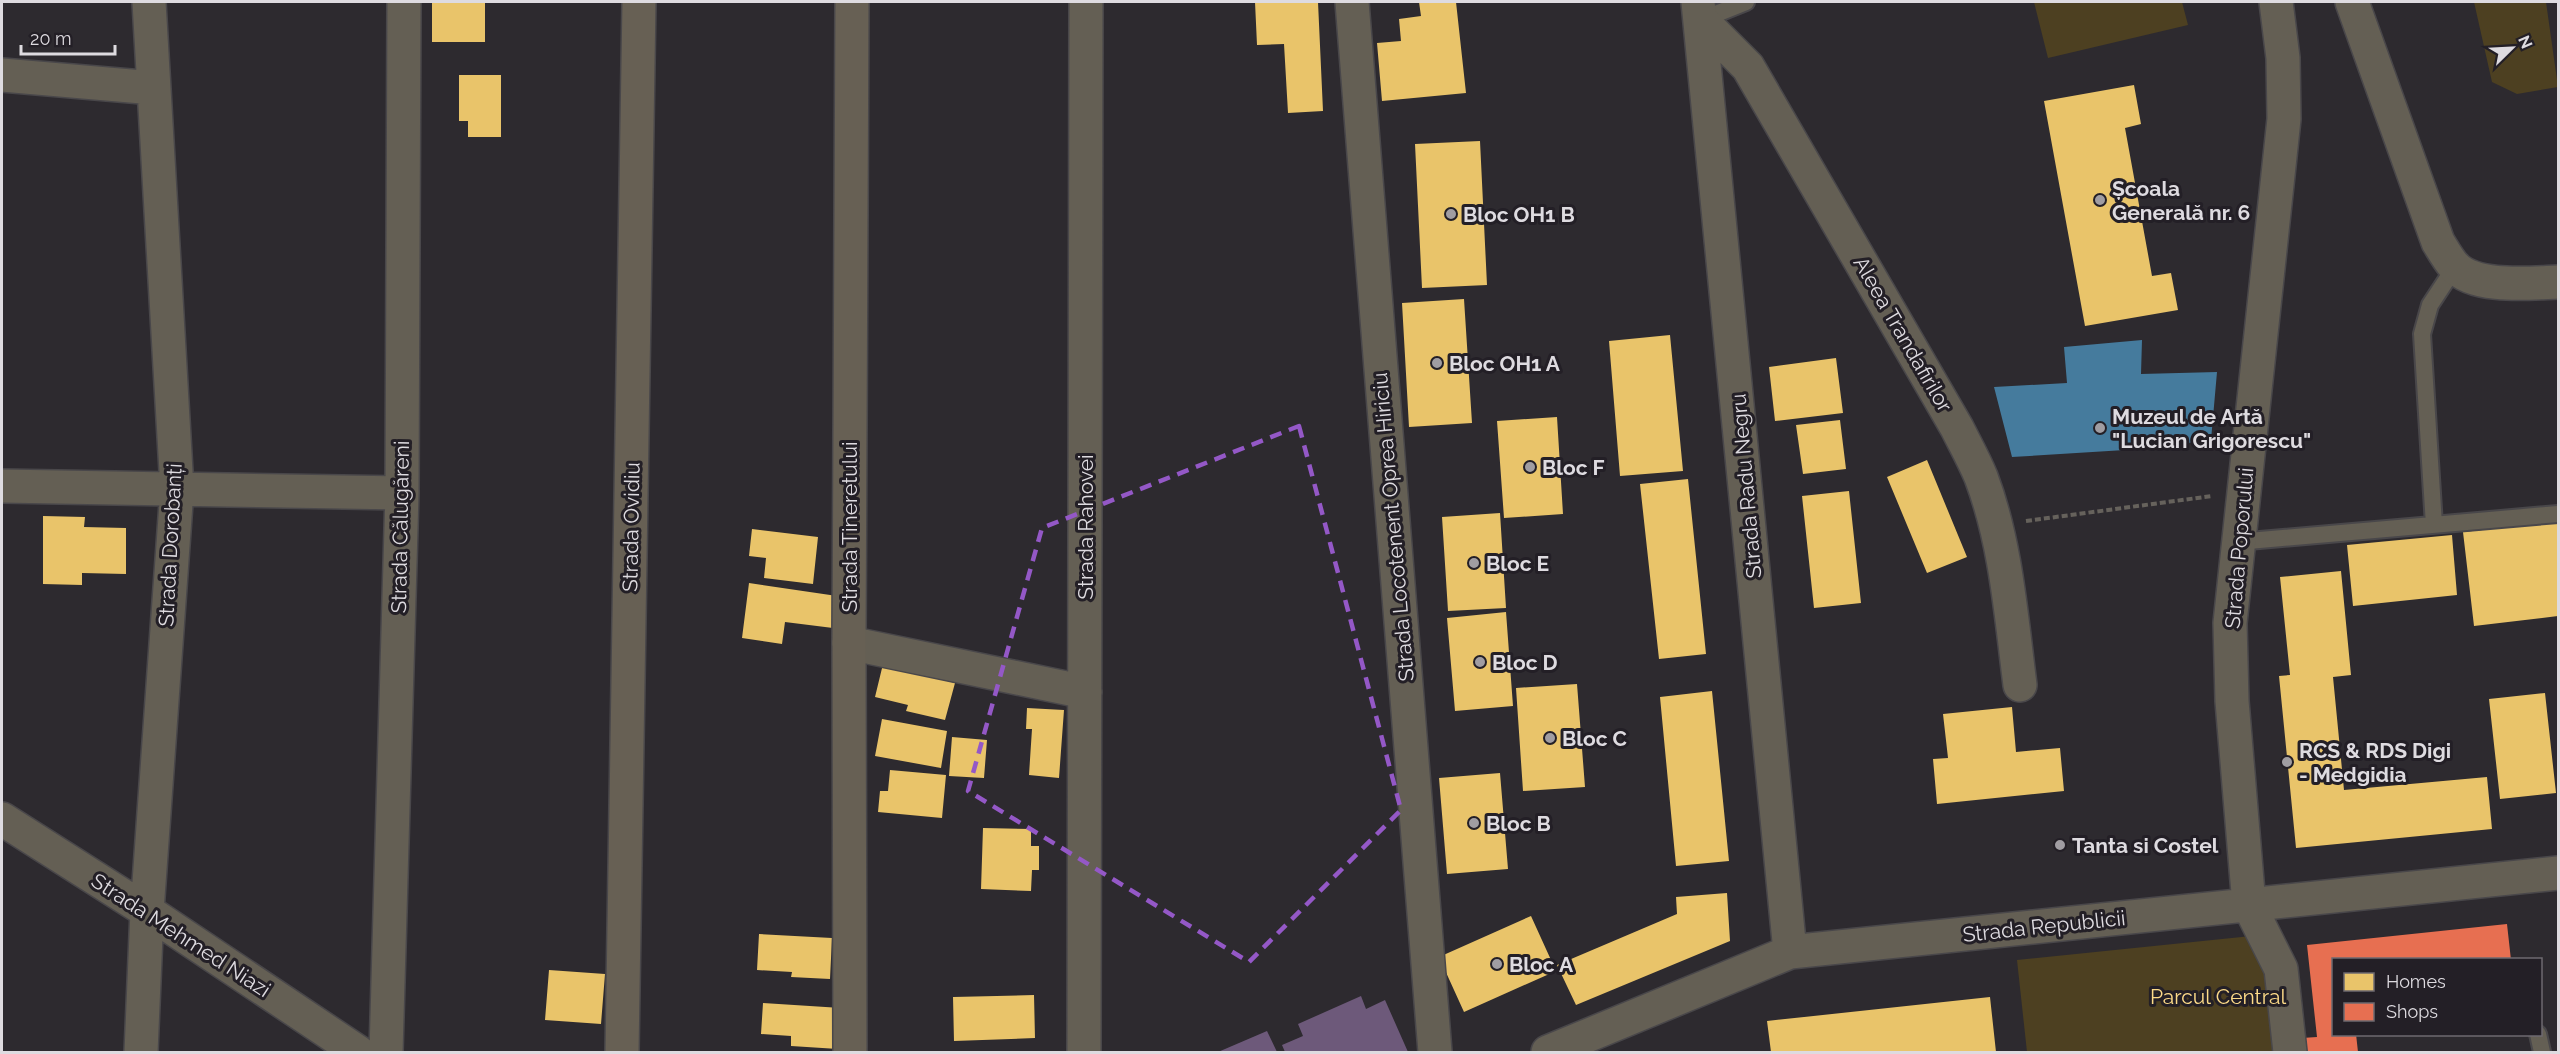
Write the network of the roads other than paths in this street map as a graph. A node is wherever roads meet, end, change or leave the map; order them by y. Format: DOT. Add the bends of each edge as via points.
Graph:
graph roads {
  1 [pos="149,2"];
  2 [pos="404,2"];
  3 [pos="639,2"];
  4 [pos="852,2"];
  5 [pos="1086,2"];
  6 [pos="1352,2"];
  7 [pos="1746,2"];
  8 [pos="2276,2"];
  9 [pos="2352,2"];
  10 [pos="1700,11"];
  11 [pos="2,75"];
  12 [pos="154,88"];
  13 [pos="2455,267"];
  14 [pos="2559,282"];
  15 [pos="2,486"];
  16 [pos="177,489"];
  17 [pos="402,493"];
  18 [pos="2559,514"];
  19 [pos="2434,525"];
  20 [pos="2237,542"];
  21 [pos="849,643"];
  22 [pos="2020,685"];
  23 [pos="1085,692"];
  24 [pos="2,819"];
  25 [pos="2559,873"];
  26 [pos="2249,905"];
  27 [pos="147,911"];
  28 [pos="1790,952"];
  29 [pos="2538,1036"];
  30 [pos="1581,1046"];
  31 [pos="141,1053"];
  32 [pos="358,1053"];
  33 [pos="386,1053"];
  34 [pos="622,1053"];
  35 [pos="850,1053"];
  36 [pos="1084,1053"];
  37 [pos="1435,1053"];
  38 [pos="1548,1053"];
  39 [pos="2290,1053"];
  40 [pos="2542,1053"];
  1 -- 12 [label="street, Strada Dorobanți"];
  2 -- 17 [label="street, Strada Călugăreni"];
  3 -- 34 [label="main road, Strada Ovidiu"];
  4 -- 21 [label="main road, Strada Tineretului"];
  5 -- 23 [label="street, Strada Rahovei"];
  6 -- 37 [label="street, Strada Locotenent Oprea Hiriciu"];
  7 -- 10 [label="lane"];
  8 -- 20 [label="street, Strada Poporului" via="2283,58 2284,119"];
  9 -- 13 [label="street" via="2438,242"];
  10 -- 22 [label="street, Aleea Trandafirilor" via="1748,67 1957,428 1980,477 1995,525"];
  10 -- 28 [label="street, Strada Radu Negru"];
  11 -- 12 [label="street"];
  12 -- 16 [label="street, Strada Dorobanți"];
  13 -- 14 [label="street" via="2501,283"];
  13 -- 19 [label="lane" via="2430,305 2422,334"];
  15 -- 16 [label="street"];
  16 -- 17 [label="street"];
  16 -- 27 [label="street, Strada Dorobanți"];
  17 -- 33 [label="street, Strada Călugăreni"];
  18 -- 19 [label="lane"];
  19 -- 20 [label="lane"];
  20 -- 26 [label="street, Strada Poporului" via="2230,623 2232,701"];
  21 -- 23 [label="street"];
  21 -- 35 [label="main road, Strada Tineretului"];
  23 -- 36 [label="street, Strada Rahovei"];
  24 -- 27 [label="street, Strada Mehmed Niazi"];
  25 -- 26 [label="street, Strada Republicii"];
  26 -- 28 [label="street, Strada Republicii"];
  26 -- 39 [label="street, Strada Poporului" via="2281,969"];
  27 -- 31 [label="street, Strada Dorobanți"];
  27 -- 32 [label="street, Strada Mehmed Niazi"];
  28 -- 30 [label="street, Strada Republicii"];
  29 -- 40 [label="lane"];
  30 -- 38 [label="street, Strada Republicii"];
}
